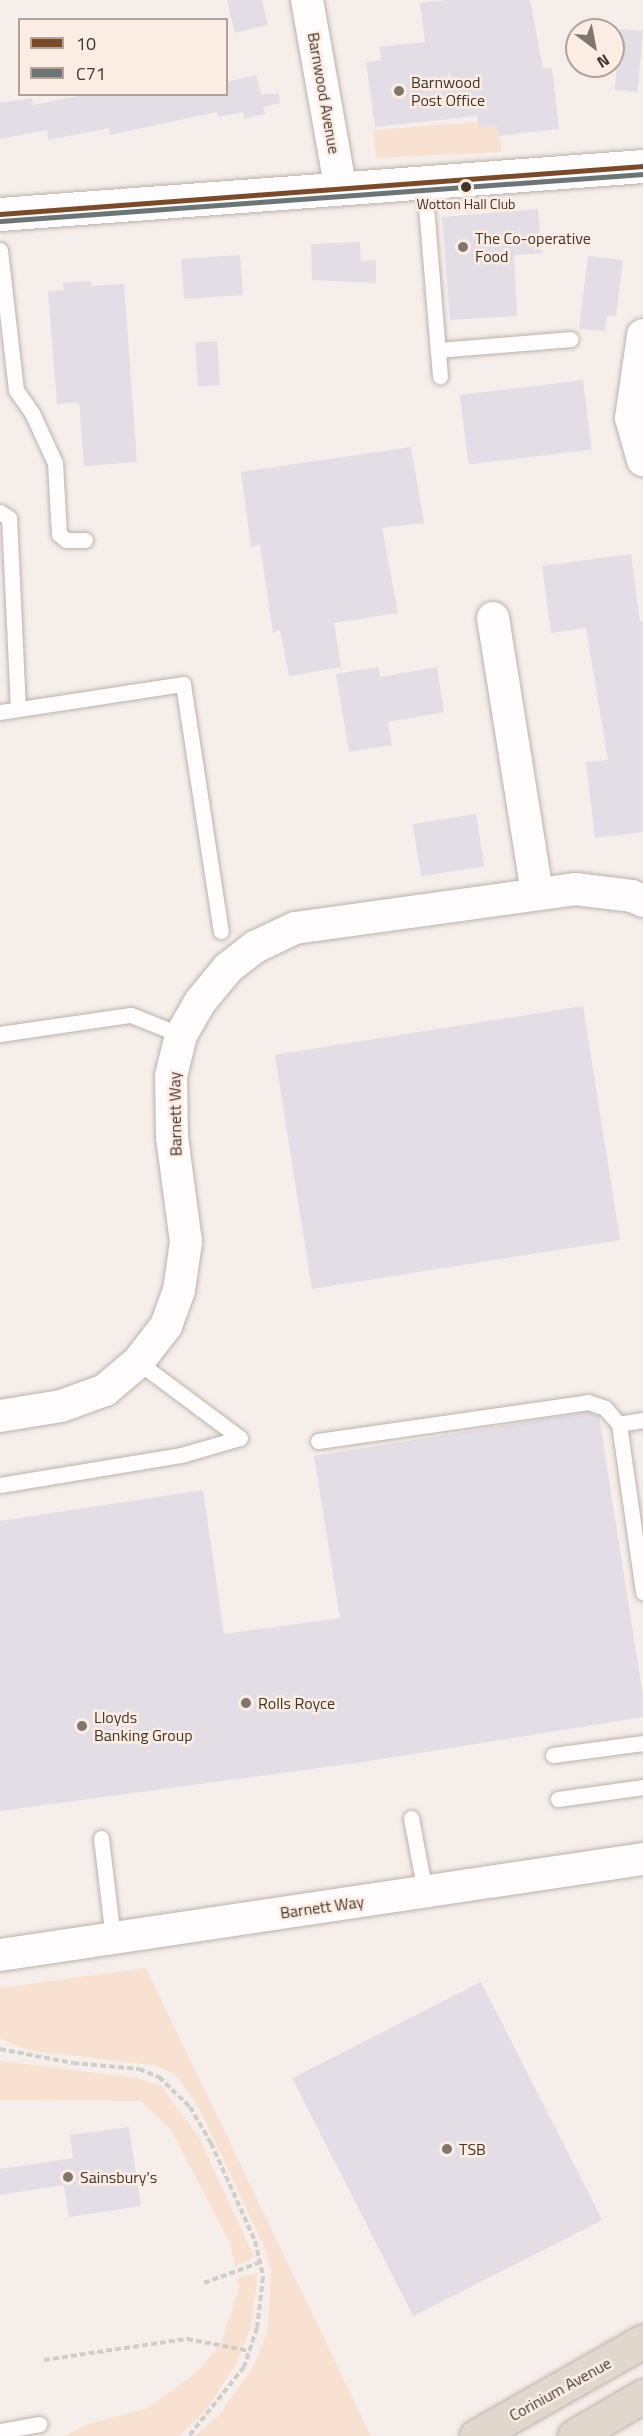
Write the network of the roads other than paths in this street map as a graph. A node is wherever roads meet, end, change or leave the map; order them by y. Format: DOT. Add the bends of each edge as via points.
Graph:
graph roads {
  1 [pos="307,0"];
  2 [pos="643,166"];
  3 [pos="424,182"];
  4 [pos="340,186"];
  5 [pos="0,214"];
  6 [pos="0,250"];
  7 [pos="643,335"];
  8 [pos="571,339"];
  9 [pos="438,350"];
  10 [pos="440,376"];
  11 [pos="643,460"];
  12 [pos="0,512"];
  13 [pos="86,540"];
  14 [pos="493,618"];
  15 [pos="18,709"];
  16 [pos="0,712"];
  17 [pos="537,894"];
  18 [pos="643,901"];
  19 [pos="221,931"];
  20 [pos="0,1034"];
  21 [pos="181,1035"];
  22 [pos="138,1362"];
  23 [pos="0,1416"];
  24 [pos="643,1420"];
  25 [pos="619,1424"];
  26 [pos="318,1441"];
  27 [pos="0,1485"];
  28 [pos="640,1545"];
  29 [pos="643,1592"];
  30 [pos="643,1743"];
  31 [pos="554,1755"];
  32 [pos="643,1787"];
  33 [pos="558,1799"];
  34 [pos="411,1818"];
  35 [pos="101,1838"];
  36 [pos="643,1859"];
  37 [pos="425,1892"];
  38 [pos="113,1938"];
  39 [pos="0,1955"];
  40 [pos="643,2341"];
  41 [pos="643,2396"];
  42 [pos="39,2424"];
  43 [pos="599,2427"];
  44 [pos="0,2431"];
  45 [pos="476,2436"];
  46 [pos="574,2436"];
  1 -- 4 [label="street, Barnwood Avenue"];
  2 -- 3 [label="street"];
  3 -- 4 [label="street"];
  3 -- 9 [label="lane"];
  4 -- 5 [label="street"];
  6 -- 13 [label="lane" via="16,390 32,413 55,463 59,534 66,540"];
  7 -- 11 [label="street" via="631,418"];
  8 -- 9 [label="lane"];
  9 -- 10 [label="lane"];
  12 -- 15 [label="lane" via="9,518"];
  14 -- 17 [label="street"];
  15 -- 16 [label="lane"];
  15 -- 19 [label="lane" via="183,684"];
  17 -- 18 [label="street, Barnett Way" via="575,889 632,896"];
  17 -- 21 [label="street, Barnett Way" via="294,928 255,947 228,968 200,1002"];
  20 -- 21 [label="lane" via="131,1015"];
  21 -- 22 [label="street, Barnett Way" via="171,1076 172,1137 186,1242 179,1290 166,1326"];
  22 -- 23 [label="street, Barnett Way" via="105,1389 61,1406"];
  22 -- 27 [label="lane" via="240,1438 181,1455"];
  24 -- 25 [label="lane"];
  25 -- 26 [label="lane" via="605,1407 588,1402"];
  25 -- 28 [label="lane"];
  28 -- 29 [label="lane"];
  30 -- 31 [label="lane"];
  32 -- 33 [label="lane"];
  34 -- 37 [label="lane"];
  35 -- 38 [label="lane"];
  36 -- 37 [label="street, Barnett Way"];
  37 -- 38 [label="street, Barnett Way"];
  38 -- 39 [label="street, Barnett Way"];
  40 -- 45 [label="highway, Corinium Avenue"];
  41 -- 43 [label="highway"];
  42 -- 44 [label="lane"];
  43 -- 46 [label="highway"];
}
